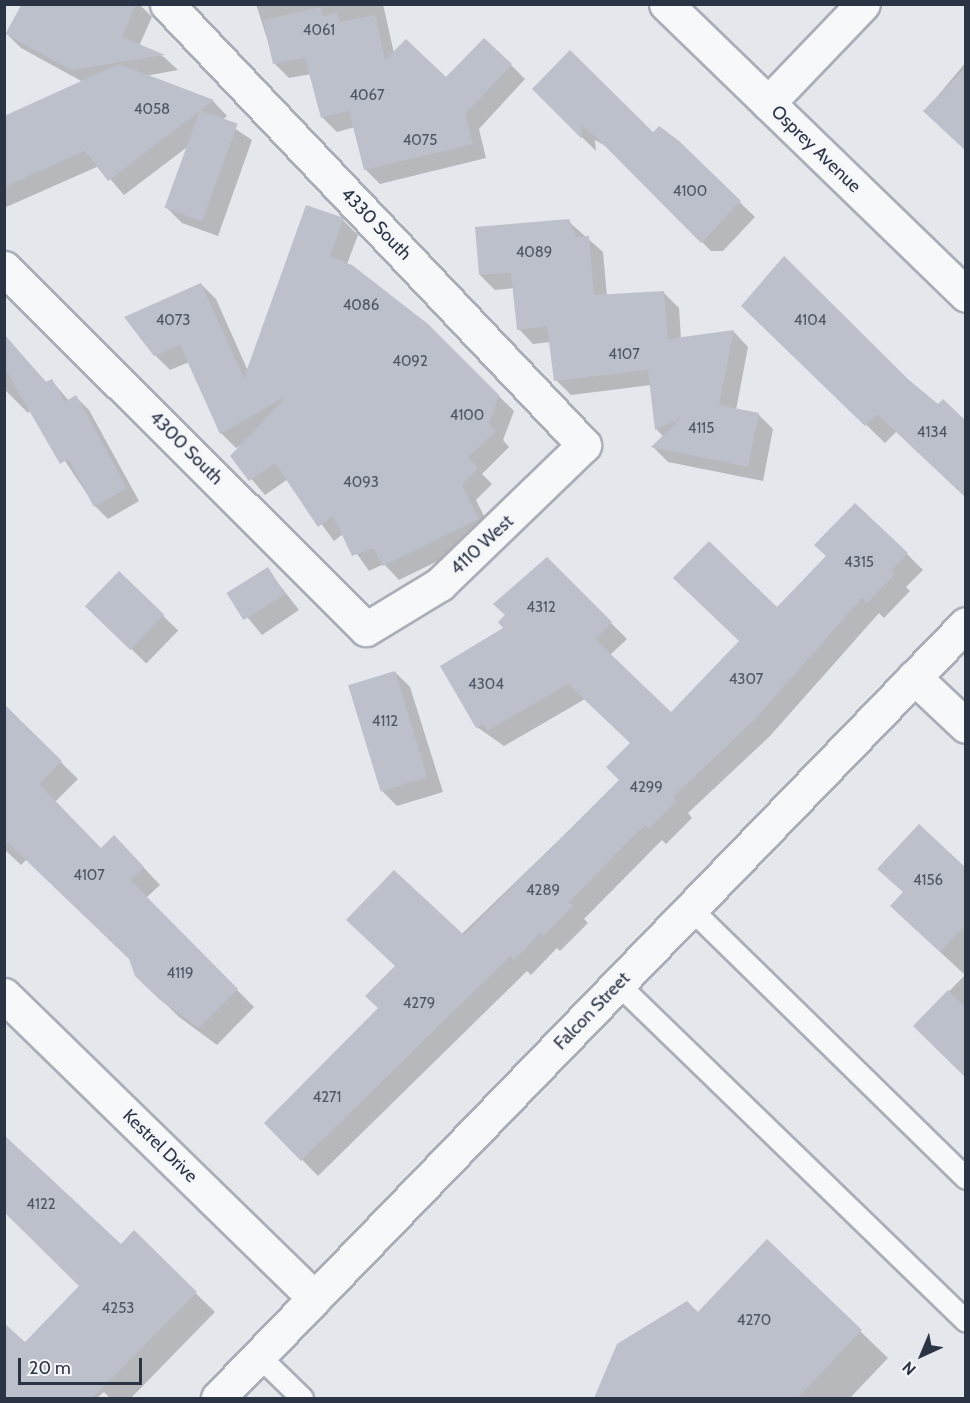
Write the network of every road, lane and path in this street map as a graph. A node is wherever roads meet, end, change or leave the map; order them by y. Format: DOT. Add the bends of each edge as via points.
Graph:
graph roads {
  1 [pos="167,4"];
  2 [pos="666,4"];
  3 [pos="863,4"];
  4 [pos="768,103"];
  5 [pos="4,268"];
  6 [pos="966,294"];
  7 [pos="584,444"];
  8 [pos="966,624"];
  9 [pos="366,629"];
  10 [pos="914,676"];
  11 [pos="966,726"];
  12 [pos="690,908"];
  13 [pos="618,984"];
  14 [pos="4,995"];
  15 [pos="966,1179"];
  16 [pos="315,1298"];
  17 [pos="966,1321"];
  18 [pos="259,1356"];
  19 [pos="218,1398"];
  20 [pos="302,1398"];
  1 -- 7 [label="street, 4330 South"];
  2 -- 4 [label="street, Osprey Avenue"];
  3 -- 4 [label="street"];
  4 -- 6 [label="street, Osprey Avenue"];
  5 -- 9 [label="street, 4300 South"];
  7 -- 9 [label="street, 4110 West" via="440,584"];
  8 -- 10 [label="street, Falcon Street"];
  10 -- 11 [label="street"];
  10 -- 12 [label="street, Falcon Street"];
  12 -- 13 [label="street, Falcon Street"];
  12 -- 15 [label="lane"];
  13 -- 16 [label="street, Falcon Street"];
  13 -- 17 [label="lane"];
  14 -- 16 [label="street, Kestrel Drive"];
  16 -- 18 [label="street, Falcon Street"];
  18 -- 19 [label="street, Falcon Street"];
  18 -- 20 [label="lane"];
}
